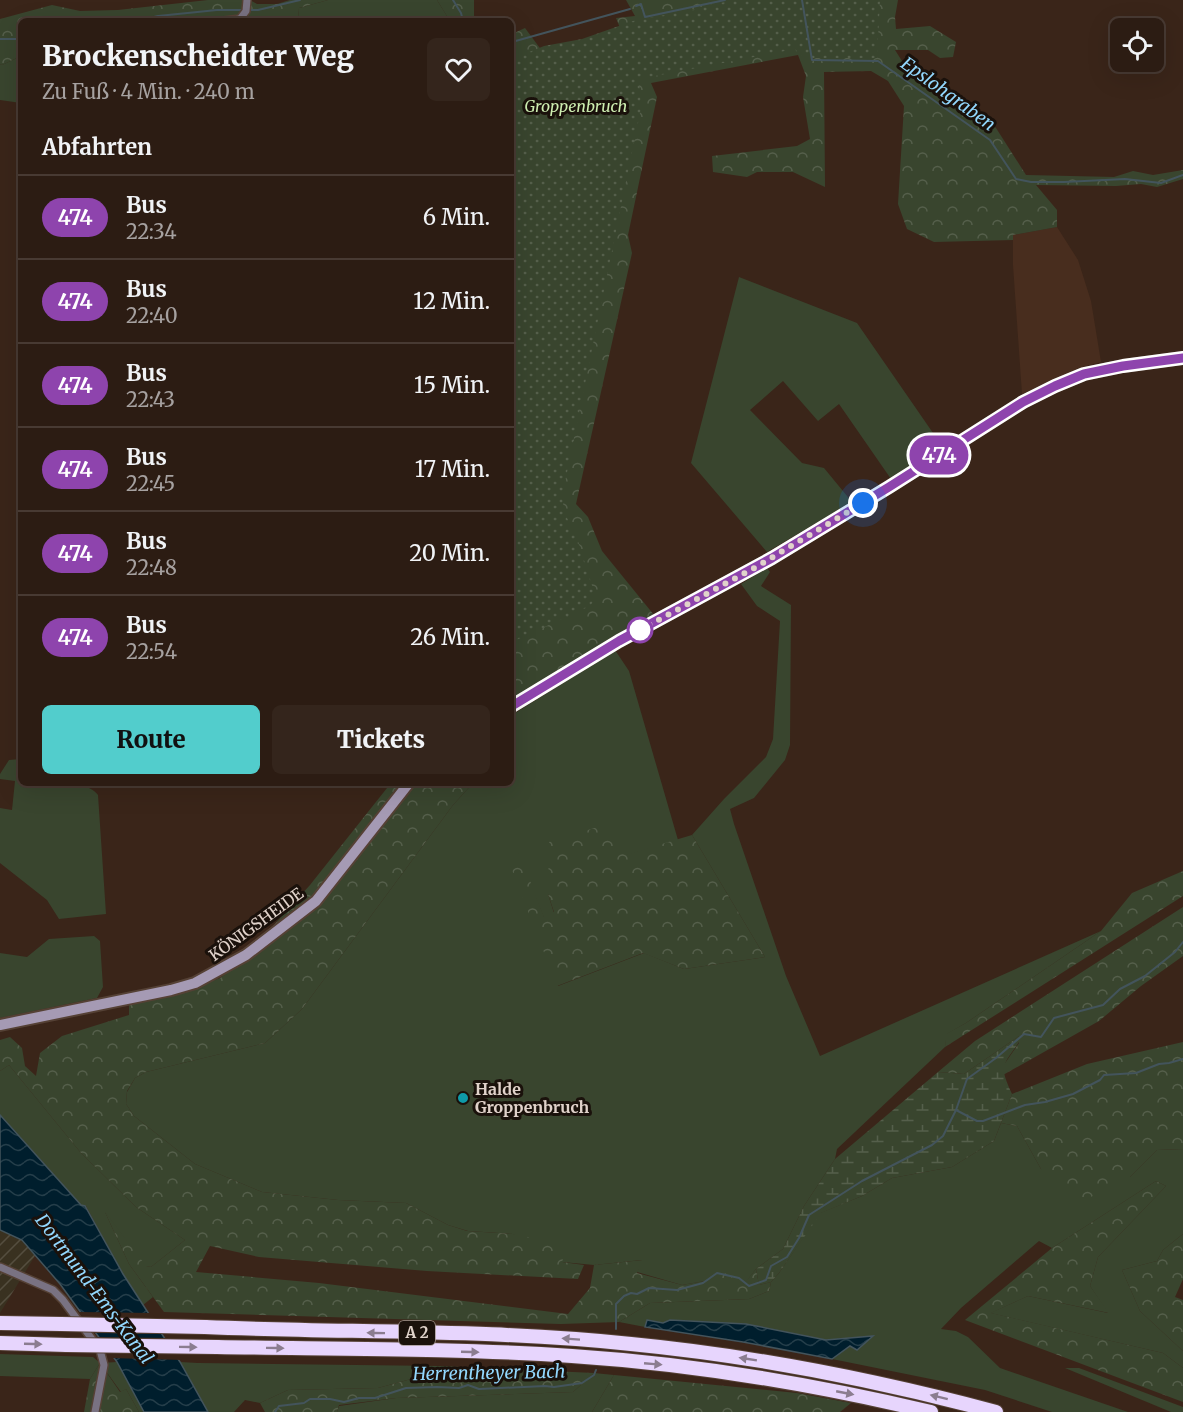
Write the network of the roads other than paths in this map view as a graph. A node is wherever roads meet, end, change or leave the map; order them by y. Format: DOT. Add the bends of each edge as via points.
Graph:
graph roads {
  1 [pos="1183,358"];
  2 [pos="514,705"];
  3 [pos="407,786"];
  4 [pos="0,1025"];
  5 [pos="0,1267"];
  6 [pos="0,1323"];
  7 [pos="0,1343"];
  8 [pos="94,1412"];
  9 [pos="931,1412"];
  10 [pos="996,1412"];
  1 -- 2 [label="main road" via="1084,374 1023,402 772,558 619,641"];
  3 -- 4 [label="main road, KÖNIGSHEIDE" via="316,901 215,974 171,990"];
  5 -- 8 [label="street" via="53,1290 100,1350 104,1365"];
  10 -- 6 [label="highway, A 2, one-way, bridge" via="805,1368 639,1345 492,1335"];
  7 -- 9 [label="highway, A 2, one-way, bridge" via="574,1356 756,1377"];
}
